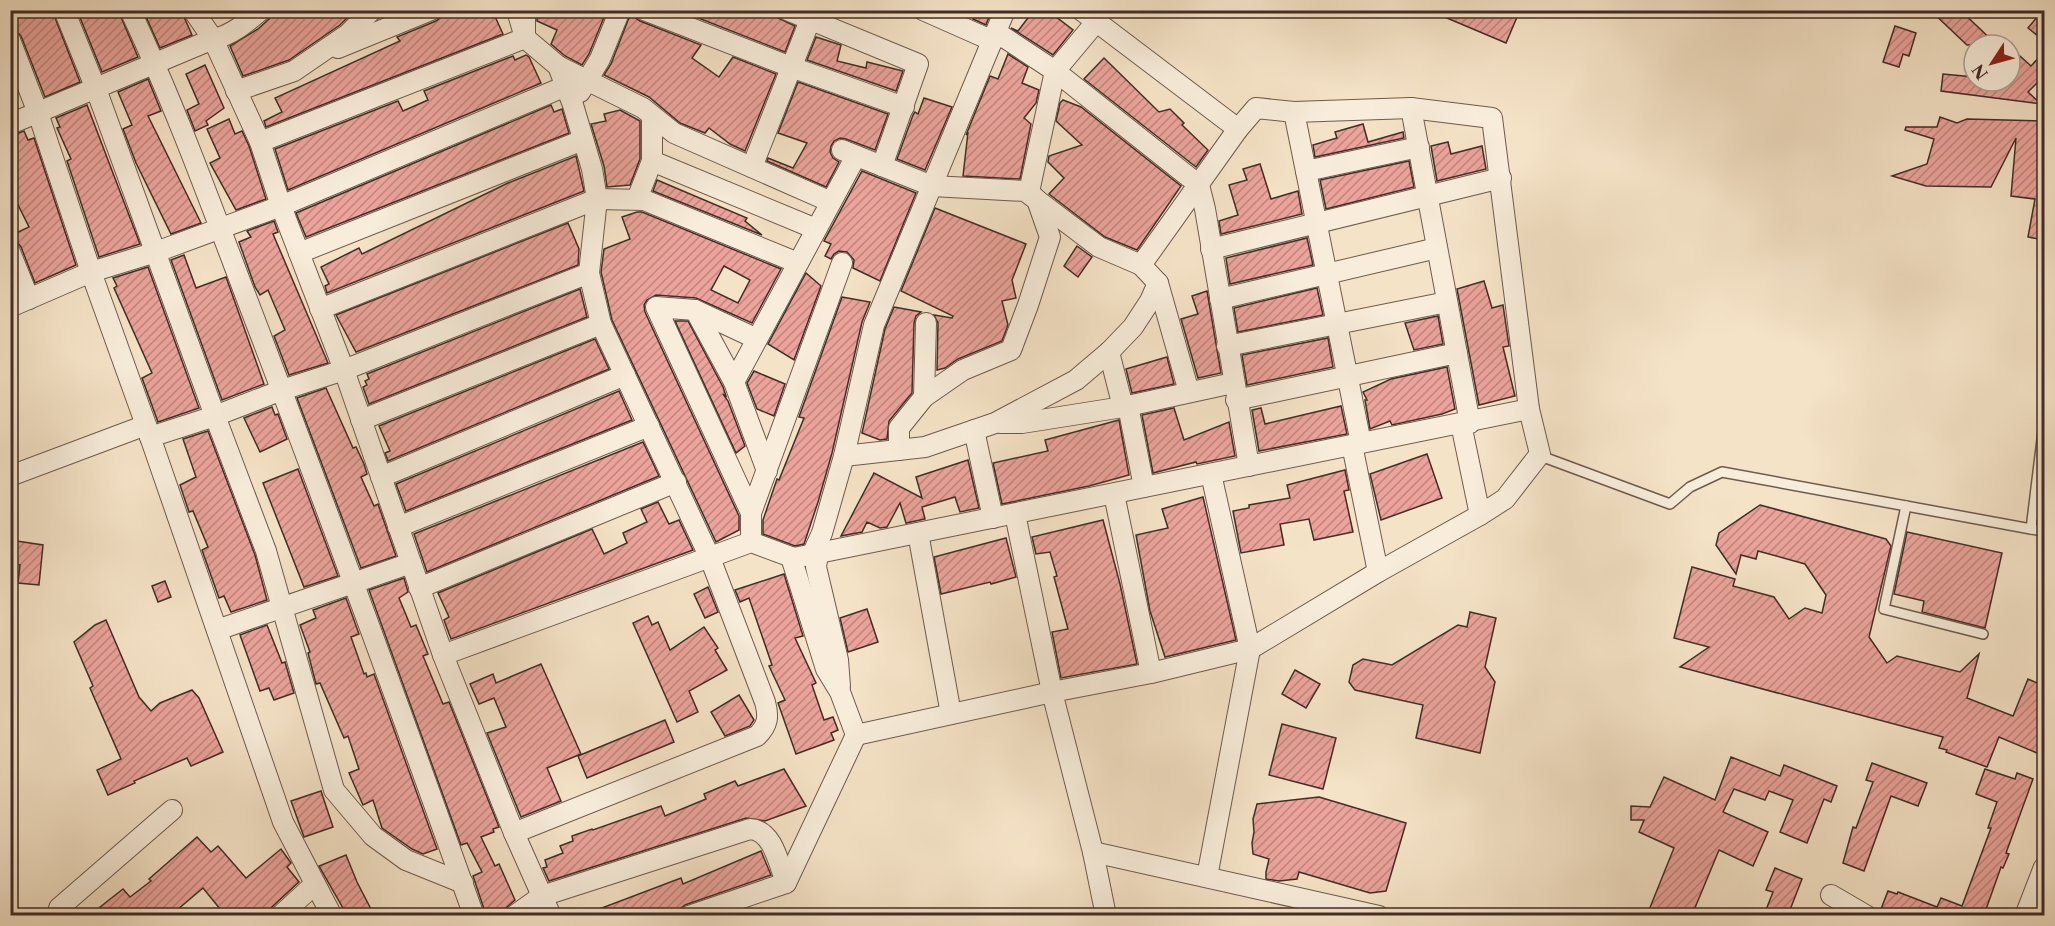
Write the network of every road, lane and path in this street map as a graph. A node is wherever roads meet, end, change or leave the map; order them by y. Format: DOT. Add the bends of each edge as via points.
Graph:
graph roads {
  1 [pos="64,10"];
  2 [pos="130,10"];
  3 [pos="193,10"];
  4 [pos="261,10"];
  5 [pos="372,10"];
  6 [pos="431,10"];
  7 [pos="517,10"];
  8 [pos="525,10"];
  9 [pos="620,10"];
  10 [pos="644,10"];
  11 [pos="787,10"];
  12 [pos="923,10"];
  13 [pos="1005,10"];
  14 [pos="812,15"];
  15 [pos="1089,16"];
  16 [pos="387,19"];
  17 [pos="995,36"];
  18 [pos="525,38"];
  19 [pos="213,39"];
  20 [pos="10,40"];
  21 [pos="310,59"];
  22 [pos="155,64"];
  23 [pos="558,66"];
  24 [pos="791,67"];
  25 [pos="1055,71"];
  26 [pos="586,82"];
  27 [pos="96,88"];
  28 [pos="236,91"];
  29 [pos="569,95"];
  30 [pos="904,106"];
  31 [pos="1411,108"];
  32 [pos="1294,112"];
  33 [pos="38,113"];
  34 [pos="652,116"];
  35 [pos="10,124"];
  36 [pos="1238,129"];
  37 [pos="583,140"];
  38 [pos="260,142"];
  39 [pos="1419,147"];
  40 [pos="652,161"];
  41 [pos="882,166"];
  42 [pos="752,167"];
  43 [pos="1306,171"];
  44 [pos="1500,178"];
  45 [pos="1199,185"];
  46 [pos="932,186"];
  47 [pos="1428,196"];
  48 [pos="597,199"];
  49 [pos="637,199"];
  50 [pos="1036,200"];
  51 [pos="831,202"];
  52 [pos="281,206"];
  53 [pos="1317,223"];
  54 [pos="219,228"];
  55 [pos="816,229"];
  56 [pos="1437,248"];
  57 [pos="1211,249"];
  58 [pos="10,252"];
  59 [pos="156,252"];
  60 [pos="299,253"];
  61 [pos="798,263"];
  62 [pos="842,263"];
  63 [pos="1141,266"];
  64 [pos="91,272"];
  65 [pos="589,273"];
  66 [pos="1327,274"];
  67 [pos="1158,283"];
  68 [pos="1220,299"];
  69 [pos="16,302"];
  70 [pos="1447,302"];
  71 [pos="320,309"];
  72 [pos="695,309"];
  73 [pos="926,323"];
  74 [pos="602,324"];
  75 [pos="1337,324"];
  76 [pos="757,339"];
  77 [pos="1227,346"];
  78 [pos="1109,352"];
  79 [pos="1457,353"];
  80 [pos="344,370"];
  81 [pos="625,375"];
  82 [pos="1347,376"];
  83 [pos="734,382"];
  84 [pos="282,390"];
  85 [pos="1235,391"];
  86 [pos="1190,392"];
  87 [pos="924,397"];
  88 [pos="1126,406"];
  89 [pos="1529,409"];
  90 [pos="215,416"];
  91 [pos="361,420"];
  92 [pos="995,423"];
  93 [pos="1465,423"];
  94 [pos="2044,423"];
  95 [pos="649,426"];
  96 [pos="974,430"];
  97 [pos="148,431"];
  98 [pos="1356,444"];
  99 [pos="899,450"];
  100 [pos="1540,454"];
  101 [pos="844,456"];
  102 [pos="1249,466"];
  103 [pos="767,471"];
  104 [pos="1211,474"];
  105 [pos="10,476"];
  106 [pos="381,477"];
  107 [pos="676,482"];
  108 [pos="1144,487"];
  109 [pos="1114,494"];
  110 [pos="1906,506"];
  111 [pos="751,513"];
  112 [pos="1015,514"];
  113 [pos="1480,516"];
  114 [pos="993,518"];
  115 [pos="398,527"];
  116 [pos="2031,529"];
  117 [pos="2044,531"];
  118 [pos="918,533"];
  119 [pos="751,542"];
  120 [pos="815,554"];
  121 [pos="791,556"];
  122 [pos="710,558"];
  123 [pos="411,563"];
  124 [pos="1378,572"];
  125 [pos="354,583"];
  126 [pos="419,588"];
  127 [pos="283,608"];
  128 [pos="217,630"];
  129 [pos="1983,634"];
  130 [pos="1250,649"];
  131 [pos="443,655"];
  132 [pos="1151,673"];
  133 [pos="840,692"];
  134 [pos="1052,692"];
  135 [pos="951,714"];
  136 [pos="856,735"];
  137 [pos="172,810"];
  138 [pos="514,833"];
  139 [pos="1093,852"];
  140 [pos="2044,867"];
  141 [pos="1207,877"];
  142 [pos="463,883"];
  143 [pos="786,883"];
  144 [pos="315,884"];
  145 [pos="542,896"];
  146 [pos="1831,896"];
  147 [pos="65,915"];
  148 [pos="280,915"];
  149 [pos="332,915"];
  150 [pos="474,915"];
  151 [pos="514,915"];
  152 [pos="551,915"];
  153 [pos="689,915"];
  154 [pos="1106,915"];
  155 [pos="1379,915"];
  156 [pos="1868,915"];
  157 [pos="2025,915"];
  1 -- 27 [label="street"];
  2 -- 22 [label="street"];
  3 -- 19 [label="street"];
  4 -- 19 [label="street"];
  5 -- 21 [label="street" via="348,34"];
  6 -- 16 [label="street"];
  7 -- 18 [label="street"];
  8 -- 18 [label="street"];
  9 -- 26 [label="street"];
  10 -- 24 [label="street"];
  11 -- 14 [label="street"];
  12 -- 17 [label="street"];
  13 -- 17 [label="street"];
  14 -- 24 [label="street"];
  14 -- 30 [label="street" via="918,64"];
  15 -- 25 [label="street"];
  15 -- 36 [label="street"];
  16 -- 21 [label="street"];
  17 -- 25 [label="street"];
  17 -- 46 [label="street"];
  18 -- 23 [label="street"];
  18 -- 38 [label="street"];
  19 -- 22 [label="street"];
  19 -- 28 [label="street"];
  20 -- 33 [label="street"];
  21 -- 28 [label="street" via="294,71"];
  22 -- 27 [label="street"];
  22 -- 54 [label="street"];
  23 -- 26 [label="street"];
  23 -- 29 [label="street"];
  24 -- 30 [label="street"];
  24 -- 42 [label="street"];
  25 -- 45 [label="street"];
  25 -- 50 [label="street" via="1029,192"];
  26 -- 29 [label="street"];
  26 -- 34 [label="street"];
  27 -- 33 [label="street"];
  27 -- 59 [label="street"];
  28 -- 38 [label="street"];
  29 -- 37 [label="street"];
  29 -- 52 [label="street"];
  30 -- 41 [label="street"];
  31 -- 32 [label="street"];
  31 -- 39 [label="street"];
  31 -- 44 [label="street" via="1492,118"];
  32 -- 36 [label="street" via="1256,108"];
  32 -- 43 [label="street"];
  33 -- 35 [label="street"];
  33 -- 64 [label="street"];
  34 -- 40 [label="street"];
  34 -- 42 [label="street" via="674,133"];
  36 -- 45 [label="street"];
  37 -- 48 [label="street"];
  37 -- 60 [label="street"];
  38 -- 52 [label="street"];
  39 -- 43 [label="street"];
  39 -- 47 [label="street"];
  40 -- 49 [label="street"];
  40 -- 55 [label="street"];
  41 -- 46 [label="street"];
  41 -- 51 [label="street" via="849,153"];
  42 -- 51 [label="street"];
  43 -- 53 [label="street"];
  44 -- 47 [label="street"];
  44 -- 89 [label="street"];
  45 -- 57 [label="street"];
  45 -- 63 [label="street"];
  46 -- 50 [label="street" via="1026,191"];
  46 -- 101 [label="street" via="874,325"];
  47 -- 53 [label="street"];
  47 -- 56 [label="street"];
  48 -- 49 [label="street"];
  48 -- 65 [label="street"];
  48 -- 71 [label="street"];
  49 -- 61 [label="street"];
  50 -- 63 [label="street" via="1099,247"];
  50 -- 87 [label="street" via="1050,237 1011,350 963,370"];
  51 -- 55 [label="street"];
  52 -- 54 [label="street"];
  52 -- 60 [label="street"];
  53 -- 57 [label="street"];
  53 -- 66 [label="street"];
  54 -- 59 [label="street"];
  54 -- 84 [label="street"];
  55 -- 61 [label="street"];
  56 -- 66 [label="street"];
  56 -- 70 [label="street"];
  57 -- 68 [label="street"];
  58 -- 69 [label="street"];
  59 -- 64 [label="street"];
  59 -- 90 [label="street"];
  60 -- 71 [label="street"];
  61 -- 76 [label="street"];
  62 -- 103 [label="street"];
  63 -- 67 [label="street"];
  64 -- 69 [label="street"];
  64 -- 97 [label="street"];
  65 -- 74 [label="street"];
  65 -- 80 [label="street"];
  66 -- 68 [label="street"];
  66 -- 75 [label="street"];
  67 -- 78 [label="street" via="1133,327"];
  67 -- 86 [label="street"];
  68 -- 77 [label="street"];
  70 -- 75 [label="street"];
  70 -- 79 [label="street"];
  71 -- 80 [label="street"];
  72 -- 76 [label="street"];
  72 -- 83 [label="street"];
  72 -- 111 [label="street" via="656,307"];
  73 -- 87 [label="street"];
  74 -- 81 [label="street"];
  74 -- 91 [label="street"];
  75 -- 77 [label="street"];
  75 -- 82 [label="street"];
  76 -- 83 [label="street"];
  77 -- 85 [label="street"];
  78 -- 88 [label="street"];
  78 -- 92 [label="street" via="1076,380"];
  79 -- 82 [label="street"];
  79 -- 93 [label="street"];
  80 -- 84 [label="street"];
  80 -- 91 [label="street"];
  81 -- 95 [label="street"];
  81 -- 106 [label="street"];
  82 -- 85 [label="street"];
  82 -- 98 [label="street"];
  83 -- 103 [label="street"];
  84 -- 90 [label="street"];
  84 -- 125 [label="street"];
  85 -- 86 [label="street"];
  85 -- 102 [label="street"];
  86 -- 88 [label="street"];
  87 -- 99 [label="street" via="899,428"];
  88 -- 92 [label="street" via="1022,423"];
  88 -- 108 [label="street"];
  89 -- 93 [label="street"];
  89 -- 100 [label="street"];
  90 -- 97 [label="street"];
  90 -- 127 [label="street" via="266,550"];
  91 -- 106 [label="street"];
  92 -- 96 [label="street"];
  93 -- 98 [label="street"];
  93 -- 113 [label="street"];
  94 -- 116 [label="lane"];
  95 -- 107 [label="street"];
  95 -- 115 [label="street"];
  96 -- 99 [label="street" via="926,447"];
  96 -- 114 [label="street"];
  97 -- 105 [label="street"];
  97 -- 128 [label="street"];
  98 -- 102 [label="street"];
  98 -- 124 [label="street"];
  99 -- 101 [label="street"];
  100 -- 110 [label="lane" via="1670,504 1690,487 1722,472"];
  100 -- 113 [label="street" via="1505,499"];
  101 -- 120 [label="street"];
  102 -- 104 [label="street"];
  103 -- 111 [label="street"];
  104 -- 108 [label="street"];
  104 -- 130 [label="street"];
  106 -- 115 [label="street"];
  107 -- 122 [label="street"];
  107 -- 126 [label="street"];
  108 -- 109 [label="street"];
  109 -- 112 [label="street"];
  109 -- 132 [label="street"];
  110 -- 116 [label="lane"];
  110 -- 129 [label="lane" via="1884,609"];
  111 -- 119 [label="street"];
  112 -- 114 [label="street"];
  112 -- 134 [label="street"];
  113 -- 124 [label="street"];
  114 -- 118 [label="street"];
  115 -- 123 [label="street"];
  116 -- 117 [label="lane"];
  118 -- 120 [label="street"];
  118 -- 135 [label="street"];
  119 -- 121 [label="street"];
  119 -- 122 [label="street"];
  120 -- 121 [label="street"];
  120 -- 133 [label="street" via="838,660"];
  121 -- 133 [label="street" via="826,669"];
  122 -- 131 [label="street"];
  122 -- 138 [label="street" via="765,702 765,728 757,736"];
  123 -- 125 [label="street"];
  123 -- 126 [label="street"];
  124 -- 130 [label="street"];
  125 -- 127 [label="street"];
  125 -- 142 [label="street"];
  126 -- 131 [label="street"];
  127 -- 128 [label="street"];
  127 -- 142 [label="street" via="334,790 373,836 406,860"];
  128 -- 144 [label="street" via="283,822"];
  130 -- 132 [label="street"];
  130 -- 141 [label="street"];
  131 -- 138 [label="street"];
  132 -- 134 [label="street"];
  133 -- 136 [label="street"];
  134 -- 135 [label="street"];
  134 -- 139 [label="street"];
  135 -- 136 [label="street"];
  136 -- 143 [label="street"];
  137 -- 147 [label="street" via="59,908"];
  138 -- 145 [label="street"];
  139 -- 141 [label="street"];
  139 -- 154 [label="street"];
  140 -- 157 [label="street"];
  141 -- 155 [label="street"];
  142 -- 150 [label="street"];
  143 -- 145 [label="street" via="766,835 750,829"];
  143 -- 153 [label="street"];
  144 -- 148 [label="street"];
  144 -- 149 [label="street"];
  145 -- 151 [label="street"];
  145 -- 152 [label="street"];
  146 -- 156 [label="street"];
}
